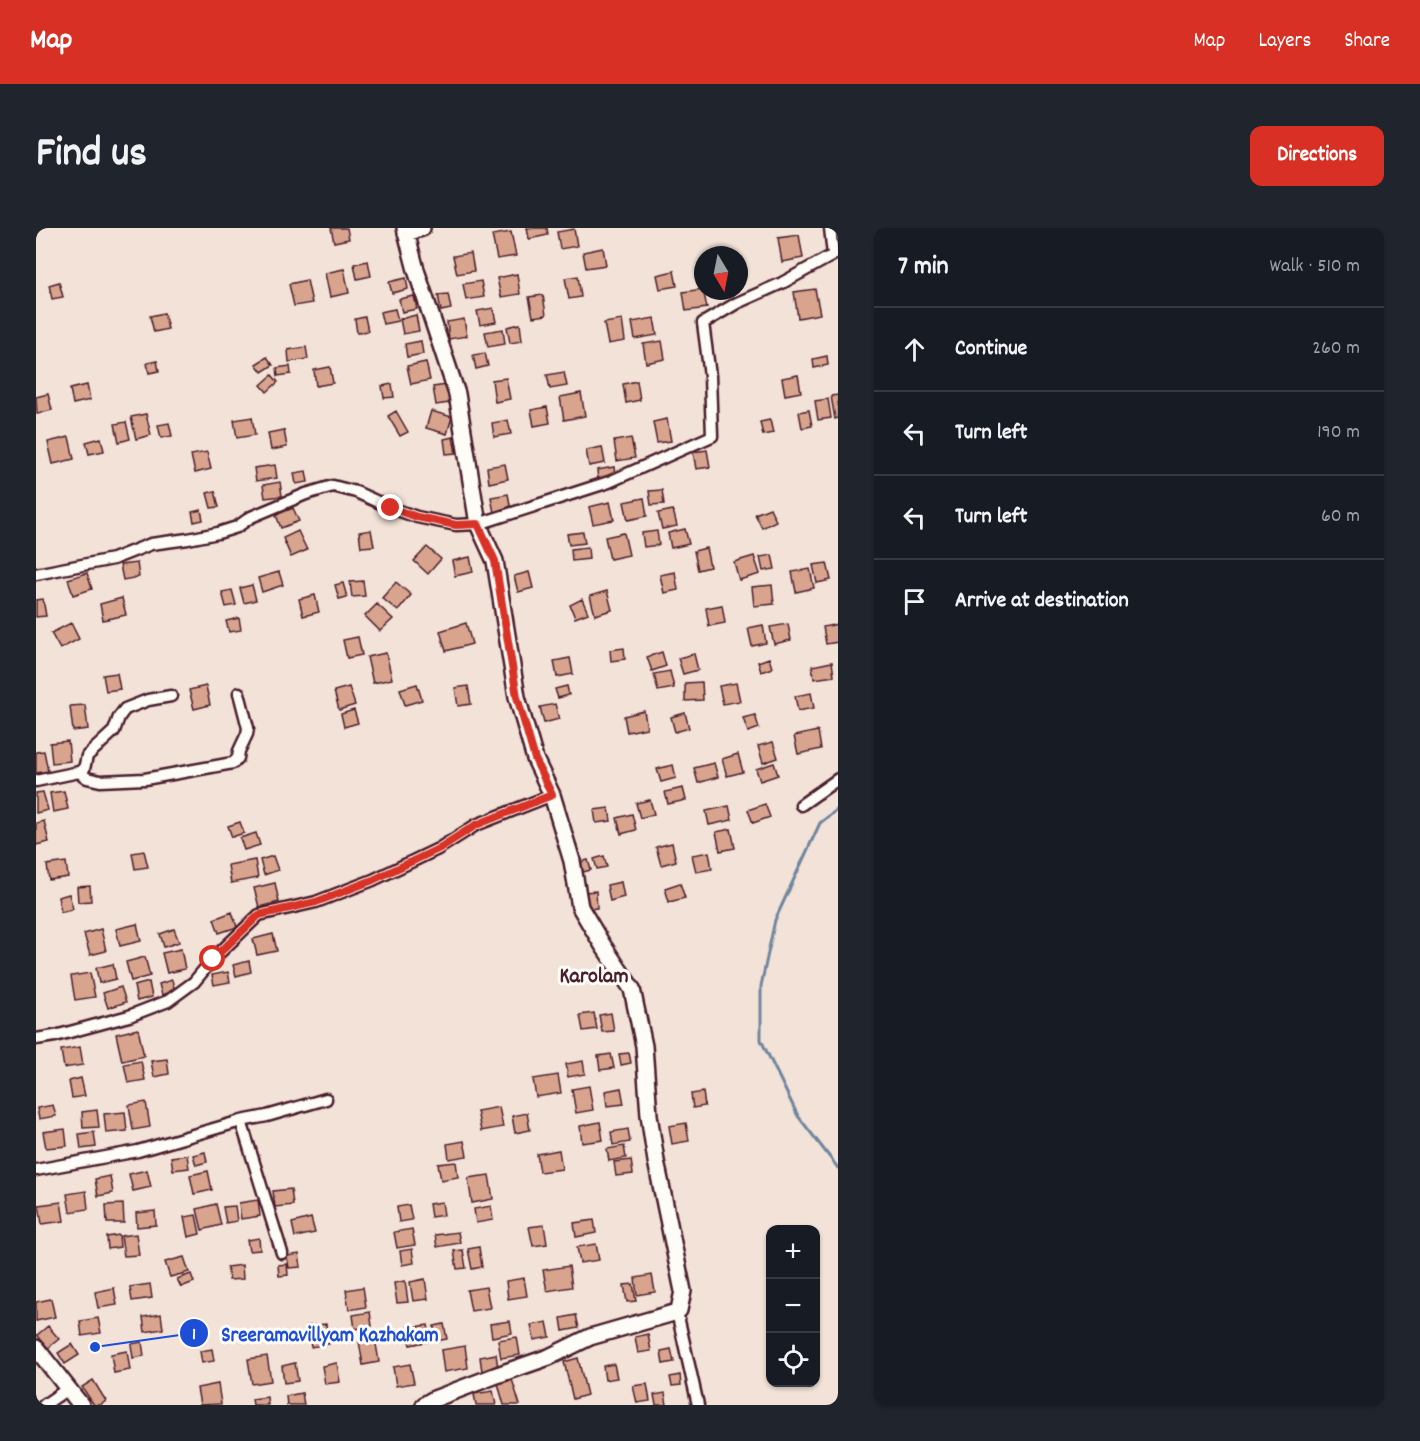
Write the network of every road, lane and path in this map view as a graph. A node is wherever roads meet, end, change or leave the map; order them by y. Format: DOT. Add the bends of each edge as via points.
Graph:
graph roads {
  1 [pos="422,228"];
  2 [pos="830,228"];
  3 [pos="406,230"];
  4 [pos="478,524"];
  5 [pos="36,574"];
  6 [pos="239,693"];
  7 [pos="171,696"];
  8 [pos="78,772"];
  9 [pos="838,779"];
  10 [pos="36,781"];
  11 [pos="552,795"];
  12 [pos="801,805"];
  13 [pos="36,1039"];
  14 [pos="326,1099"];
  15 [pos="241,1121"];
  16 [pos="36,1170"];
  17 [pos="282,1253"];
  18 [pos="677,1312"];
  19 [pos="36,1348"];
  20 [pos="76,1399"];
  21 [pos="44,1405"];
  22 [pos="424,1405"];
  23 [pos="698,1405"];
  1 -- 3 [label="main road"];
  2 -- 4 [label="street" via="833,255 703,323 712,436 609,482"];
  3 -- 4 [label="main road" via="457,394"];
  4 -- 5 [label="street" via="456,525 417,517 333,486 218,533 150,544 113,559"];
  4 -- 11 [label="main road" via="495,561 517,697 535,759"];
  6 -- 8 [label="street" via="248,728 233,763 145,779 100,781"];
  7 -- 8 [label="street" via="125,709 114,731 87,756 84,769"];
  8 -- 10 [label="street"];
  9 -- 12 [label="street"];
  11 -- 13 [label="street" via="476,825 438,849 373,880 316,902 259,915 194,982 168,1001 129,1016"];
  11 -- 18 [label="main road" via="572,861 580,908 632,989 644,1046 656,1161 683,1291"];
  14 -- 15 [label="street"];
  15 -- 16 [label="street" via="138,1151"];
  15 -- 17 [label="street"];
  18 -- 22 [label="main road" via="590,1337"];
  18 -- 23 [label="street"];
  19 -- 20 [label="main road"];
  20 -- 21 [label="street" via="63,1392"];
}
